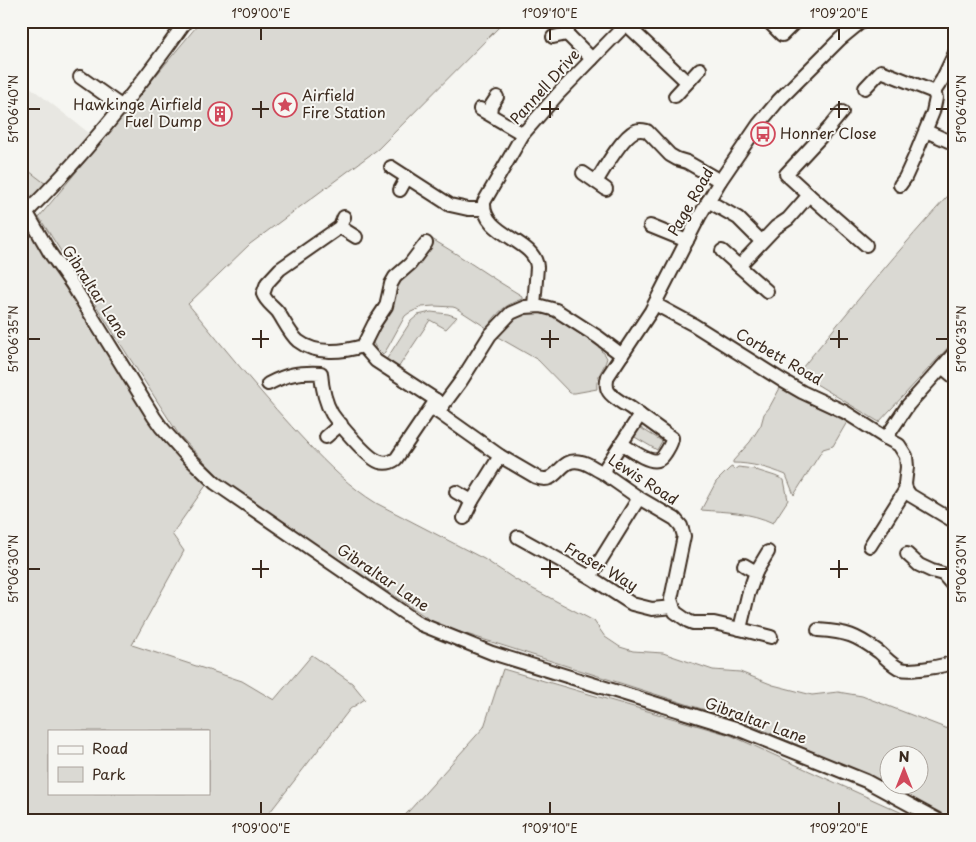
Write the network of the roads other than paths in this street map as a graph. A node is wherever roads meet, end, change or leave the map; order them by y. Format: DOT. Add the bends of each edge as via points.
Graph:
graph roads {
  1 [pos="186,21"];
  2 [pos="570,21"];
  3 [pos="768,21"];
  4 [pos="796,21"];
  5 [pos="862,21"];
  6 [pos="628,23"];
  7 [pos="567,34"];
  8 [pos="553,37"];
  9 [pos="955,53"];
  10 [pos="592,58"];
  11 [pos="700,69"];
  12 [pos="80,77"];
  13 [pos="687,82"];
  14 [pos="865,88"];
  15 [pos="934,92"];
  16 [pos="675,96"];
  17 [pos="497,97"];
  18 [pos="121,106"];
  19 [pos="842,112"];
  20 [pos="926,131"];
  21 [pos="523,134"];
  22 [pos="955,144"];
  23 [pos="391,167"];
  24 [pos="583,173"];
  25 [pos="407,177"];
  26 [pos="720,181"];
  27 [pos="900,185"];
  28 [pos="400,190"];
  29 [pos="809,195"];
  30 [pos="708,202"];
  31 [pos="483,209"];
  32 [pos="24,216"];
  33 [pos="650,226"];
  34 [pos="356,237"];
  35 [pos="687,241"];
  36 [pos="761,242"];
  37 [pos="426,243"];
  38 [pos="866,245"];
  39 [pos="722,251"];
  40 [pos="739,266"];
  41 [pos="767,291"];
  42 [pos="655,304"];
  43 [pos="534,306"];
  44 [pos="363,346"];
  45 [pos="955,352"];
  46 [pos="622,355"];
  47 [pos="942,367"];
  48 [pos="955,378"];
  49 [pos="268,384"];
  50 [pos="438,406"];
  51 [pos="640,415"];
  52 [pos="340,424"];
  53 [pos="326,437"];
  54 [pos="886,438"];
  55 [pos="622,444"];
  56 [pos="500,456"];
  57 [pos="605,473"];
  58 [pos="906,489"];
  59 [pos="456,492"];
  60 [pos="639,498"];
  61 [pos="472,501"];
  62 [pos="464,518"];
  63 [pos="955,522"];
  64 [pos="518,537"];
  65 [pos="870,546"];
  66 [pos="768,552"];
  67 [pos="907,554"];
  68 [pos="744,565"];
  69 [pos="756,572"];
  70 [pos="590,578"];
  71 [pos="955,588"];
  72 [pos="673,607"];
  73 [pos="740,629"];
  74 [pos="818,630"];
  75 [pos="771,637"];
  76 [pos="955,662"];
  77 [pos="940,821"];
  1 -- 18 [label="street"];
  2 -- 7 [label="street"];
  3 -- 4 [label="street" via="782,35"];
  5 -- 26 [label="street, Page Road" via="777,102"];
  6 -- 10 [label="street, Pannell Drive"];
  6 -- 13 [label="street"];
  7 -- 8 [label="street"];
  7 -- 10 [label="street"];
  9 -- 15 [label="street"];
  10 -- 21 [label="street, Pannell Drive"];
  11 -- 13 [label="street"];
  12 -- 18 [label="street"];
  13 -- 16 [label="street"];
  14 -- 15 [label="street" via="880,71"];
  15 -- 20 [label="street" via="935,105"];
  17 -- 21 [label="street" via="485,112"];
  18 -- 32 [label="street"];
  19 -- 29 [label="street" via="786,174"];
  20 -- 22 [label="street"];
  20 -- 27 [label="street"];
  21 -- 31 [label="street, Pannell Drive"];
  23 -- 25 [label="street"];
  24 -- 26 [label="street" via="601,185 616,152 631,134 642,130 673,157"];
  25 -- 28 [label="street"];
  25 -- 31 [label="street" via="450,205"];
  26 -- 30 [label="street, Page Road"];
  29 -- 36 [label="street"];
  29 -- 38 [label="street"];
  30 -- 35 [label="street, Page Road"];
  30 -- 36 [label="street" via="738,218"];
  31 -- 43 [label="street" via="487,219 536,261"];
  32 -- 77 [label="street, Gibraltar Lane" via="72,284 154,417 184,453 215,483 420,624 492,653 736,728 866,782"];
  33 -- 35 [label="street"];
  34 -- 44 [label="street" via="342,222 280,269 267,283 263,294 298,341 306,346 327,351"];
  35 -- 42 [label="street, Page Road"];
  36 -- 40 [label="street"];
  37 -- 44 [label="street" via="395,277 386,306"];
  39 -- 40 [label="street"];
  40 -- 41 [label="street"];
  42 -- 46 [label="street, Page Road"];
  42 -- 54 [label="street, Corbett Road" via="784,382 845,412"];
  43 -- 46 [label="street" via="556,310"];
  43 -- 50 [label="street" via="511,313 500,323 460,381"];
  44 -- 50 [label="street, Lewis Road" via="376,361"];
  45 -- 47 [label="street"];
  46 -- 51 [label="street, Page Road" via="608,376 607,388 614,398"];
  47 -- 48 [label="street"];
  47 -- 54 [label="street" via="908,405"];
  49 -- 52 [label="street" via="294,373 327,372 323,389"];
  50 -- 52 [label="street" via="391,462 375,460"];
  50 -- 56 [label="street, Lewis Road"];
  51 -- 55 [label="street"];
  51 -- 55 [label="street, Page Road" via="672,438 663,457 649,460"];
  52 -- 53 [label="street"];
  54 -- 58 [label="street, Corbett Road" via="900,445 906,456"];
  55 -- 57 [label="street"];
  56 -- 57 [label="street, Lewis Road" via="541,479 548,480 574,461"];
  56 -- 61 [label="street"];
  57 -- 60 [label="street, Lewis Road"];
  58 -- 63 [label="street" via="910,495"];
  58 -- 65 [label="street"];
  59 -- 61 [label="street"];
  60 -- 70 [label="street"];
  60 -- 72 [label="street, Lewis Road" via="674,519 683,531 684,542 671,599"];
  61 -- 62 [label="street"];
  64 -- 70 [label="street, Fraser Way"];
  66 -- 69 [label="street"];
  67 -- 71 [label="street" via="919,565 943,574"];
  68 -- 69 [label="street"];
  69 -- 73 [label="street"];
  70 -- 72 [label="street, Fraser Way" via="632,604 652,609"];
  72 -- 73 [label="street" via="688,622"];
  73 -- 75 [label="street"];
  74 -- 76 [label="street" via="854,636 902,669 929,668"];
}
